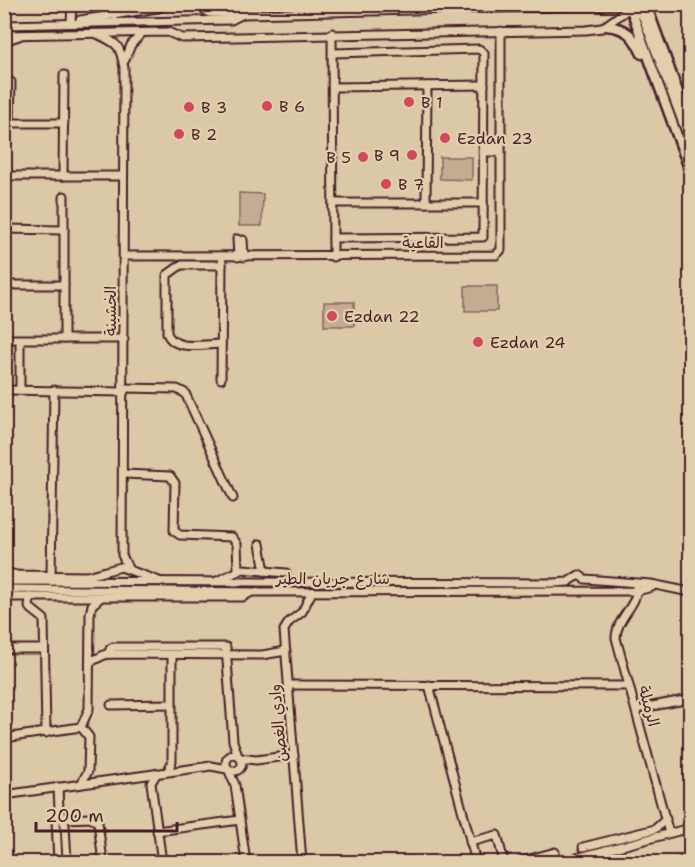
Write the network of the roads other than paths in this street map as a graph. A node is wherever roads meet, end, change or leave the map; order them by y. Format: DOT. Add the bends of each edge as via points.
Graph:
graph roads {
  1 [pos="72,4"];
  2 [pos="169,4"];
  3 [pos="198,4"];
  4 [pos="646,4"];
  5 [pos="598,5"];
  6 [pos="576,6"];
  7 [pos="632,6"];
  8 [pos="243,14"];
  9 [pos="72,22"];
  10 [pos="4,25"];
  11 [pos="606,26"];
  12 [pos="501,32"];
  13 [pos="96,33"];
  14 [pos="142,33"];
  15 [pos="332,33"];
  16 [pos="4,35"];
  17 [pos="20,35"];
  18 [pos="4,41"];
  19 [pos="333,53"];
  20 [pos="124,56"];
  21 [pos="653,70"];
  22 [pos="64,75"];
  23 [pos="11,82"];
  24 [pos="484,85"];
  25 [pos="427,86"];
  26 [pos="333,87"];
  27 [pos="7,123"];
  28 [pos="63,123"];
  29 [pos="690,125"];
  30 [pos="690,141"];
  31 [pos="483,149"];
  32 [pos="501,149"];
  33 [pos="690,171"];
  34 [pos="4,176"];
  35 [pos="63,176"];
  36 [pos="123,176"];
  37 [pos="64,196"];
  38 [pos="333,203"];
  39 [pos="426,203"];
  40 [pos="483,203"];
  41 [pos="4,229"];
  42 [pos="64,230"];
  43 [pos="333,238"];
  44 [pos="240,239"];
  45 [pos="124,256"];
  46 [pos="241,257"];
  47 [pos="333,257"];
  48 [pos="222,261"];
  49 [pos="4,285"];
  50 [pos="64,285"];
  51 [pos="4,339"];
  52 [pos="63,339"];
  53 [pos="124,339"];
  54 [pos="20,340"];
  55 [pos="221,344"];
  56 [pos="221,379"];
  57 [pos="4,390"];
  58 [pos="20,390"];
  59 [pos="54,390"];
  60 [pos="124,390"];
  61 [pos="124,474"];
  62 [pos="232,498"];
  63 [pos="260,544"];
  64 [pos="122,555"];
  65 [pos="115,567"];
  66 [pos="128,568"];
  67 [pos="237,570"];
  68 [pos="265,571"];
  69 [pos="4,572"];
  70 [pos="286,573"];
  71 [pos="51,576"];
  72 [pos="574,578"];
  73 [pos="4,581"];
  74 [pos="161,582"];
  75 [pos="216,582"];
  76 [pos="635,587"];
  77 [pos="4,589"];
  78 [pos="575,590"];
  79 [pos="312,592"];
  80 [pos="690,592"];
  81 [pos="193,594"];
  82 [pos="4,597"];
  83 [pos="30,597"];
  84 [pos="86,597"];
  85 [pos="101,597"];
  86 [pos="92,606"];
  87 [pos="4,649"];
  88 [pos="40,649"];
  89 [pos="155,651"];
  90 [pos="226,651"];
  91 [pos="286,651"];
  92 [pos="172,655"];
  93 [pos="90,662"];
  94 [pos="288,685"];
  95 [pos="429,685"];
  96 [pos="629,686"];
  97 [pos="690,699"];
  98 [pos="172,704"];
  99 [pos="111,705"];
  100 [pos="636,709"];
  101 [pos="81,727"];
  102 [pos="46,733"];
  103 [pos="4,738"];
  104 [pos="232,741"];
  105 [pos="294,755"];
  106 [pos="239,757"];
  107 [pos="228,758"];
  108 [pos="256,760"];
  109 [pos="211,766"];
  110 [pos="240,768"];
  111 [pos="228,770"];
  112 [pos="168,771"];
  113 [pos="157,773"];
  114 [pos="141,775"];
  115 [pos="151,783"];
  116 [pos="81,784"];
  117 [pos="235,785"];
  118 [pos="58,787"];
  119 [pos="4,795"];
  120 [pos="59,810"];
  121 [pos="63,819"];
  122 [pos="666,819"];
  123 [pos="240,820"];
  124 [pos="690,828"];
  125 [pos="158,831"];
  126 [pos="669,833"];
  127 [pos="470,842"];
  128 [pos="583,847"];
  129 [pos="606,850"];
  130 [pos="555,852"];
  131 [pos="690,860"];
  132 [pos="58,862"];
  133 [pos="67,862"];
  134 [pos="103,862"];
  135 [pos="162,862"];
  136 [pos="246,862"];
  137 [pos="302,862"];
  138 [pos="476,862"];
  139 [pos="504,862"];
  140 [pos="519,862"];
  141 [pos="561,862"];
  142 [pos="609,862"];
  143 [pos="680,862"];
  1 -- 9 [label="street"];
  2 -- 9 [label="street"];
  3 -- 8 [label="street" via="209,13"];
  4 -- 29 [label="main road"];
  5 -- 6 [label="street"];
  5 -- 7 [label="street"];
  6 -- 8 [label="street"];
  7 -- 11 [label="street"];
  7 -- 21 [label="main road"];
  7 -- 30 [label="main road" via="643,16"];
  8 -- 9 [label="street" via="231,20"];
  9 -- 10 [label="street"];
  11 -- 12 [label="street"];
  11 -- 21 [label="main road" via="631,34"];
  12 -- 15 [label="street"];
  12 -- 32 [label="street, القاعية"];
  13 -- 14 [label="street"];
  13 -- 17 [label="street"];
  13 -- 20 [label="street" via="116,44"];
  14 -- 15 [label="street" via="168,32 178,38"];
  14 -- 20 [label="street"];
  15 -- 19 [label="street"];
  16 -- 17 [label="street"];
  17 -- 18 [label="street"];
  19 -- 24 [label="street" via="480,49 484,53"];
  19 -- 26 [label="street"];
  20 -- 36 [label="street, الخشينة"];
  21 -- 33 [label="main road"];
  22 -- 28 [label="street"];
  23 -- 27 [label="street"];
  24 -- 25 [label="street"];
  24 -- 31 [label="street"];
  25 -- 26 [label="street"];
  25 -- 39 [label="street"];
  26 -- 38 [label="street"];
  27 -- 28 [label="street"];
  28 -- 35 [label="street"];
  31 -- 32 [label="street"];
  31 -- 40 [label="street"];
  32 -- 47 [label="street, القاعية" via="501,250 496,255"];
  34 -- 35 [label="street"];
  35 -- 36 [label="street"];
  36 -- 45 [label="street, الخشينة"];
  37 -- 42 [label="street"];
  38 -- 39 [label="street"];
  38 -- 43 [label="street"];
  39 -- 40 [label="street"];
  40 -- 43 [label="street" via="481,238"];
  41 -- 42 [label="street"];
  42 -- 50 [label="street"];
  43 -- 47 [label="street"];
  44 -- 46 [label="street"];
  45 -- 48 [label="street, القاعية"];
  45 -- 53 [label="street, الخشينة"];
  46 -- 47 [label="street, القاعية"];
  46 -- 48 [label="street, القاعية"];
  48 -- 55 [label="street"];
  48 -- 55 [label="street" via="181,265 167,275 167,333 171,341 178,345"];
  49 -- 50 [label="street"];
  50 -- 52 [label="street"];
  51 -- 54 [label="street"];
  52 -- 53 [label="street"];
  52 -- 54 [label="street"];
  53 -- 60 [label="street, الخشينة"];
  54 -- 58 [label="street"];
  55 -- 56 [label="street"];
  57 -- 58 [label="street"];
  58 -- 59 [label="street"];
  59 -- 60 [label="street"];
  59 -- 71 [label="street"];
  60 -- 61 [label="street, الخشينة"];
  60 -- 62 [label="street" via="177,389 185,393"];
  61 -- 64 [label="street, الخشينة"];
  61 -- 67 [label="street" via="170,476 175,483 174,529 178,535 229,536 237,543"];
  63 -- 68 [label="street"];
  64 -- 65 [label="street, الخشينة"];
  64 -- 66 [label="street, الخشينة"];
  65 -- 66 [label="street, شارع جريان الطير"];
  65 -- 71 [label="street, شارع جريان الطير" via="90,575"];
  66 -- 74 [label="street, شارع جريان الطير"];
  67 -- 68 [label="street"];
  67 -- 75 [label="street"];
  68 -- 70 [label="street"];
  69 -- 71 [label="street, شارع جريان الطير"];
  72 -- 75 [label="street, شارع جريان الطير" via="553,583"];
  72 -- 76 [label="street, شارع جريان الطير" via="579,575"];
  72 -- 78 [label="street"];
  73 -- 74 [label="street, شارع جريان الطير"];
  74 -- 75 [label="street, شارع جريان الطير"];
  76 -- 78 [label="street, شارع جريان الطير"];
  76 -- 80 [label="street, شارع جريان الطير" via="661,586"];
  76 -- 96 [label="street, الرميلة" via="636,596 618,623 616,635"];
  77 -- 81 [label="street, شارع جريان الطير"];
  78 -- 79 [label="street, شارع جريان الطير"];
  79 -- 81 [label="street, شارع جريان الطير"];
  79 -- 91 [label="street, وادي الغصن" via="302,612 285,627"];
  81 -- 85 [label="street"];
  82 -- 83 [label="street"];
  83 -- 84 [label="street"];
  83 -- 102 [label="street" via="29,608 44,619"];
  84 -- 85 [label="street"];
  84 -- 86 [label="street"];
  85 -- 86 [label="street"];
  86 -- 93 [label="street"];
  87 -- 88 [label="street"];
  89 -- 90 [label="street"];
  89 -- 92 [label="street"];
  89 -- 93 [label="street" via="123,650"];
  90 -- 91 [label="street" via="265,655"];
  90 -- 92 [label="street"];
  90 -- 104 [label="street"];
  91 -- 94 [label="street, وادي الغصن"];
  92 -- 98 [label="street"];
  93 -- 101 [label="street" via="88,712"];
  94 -- 95 [label="street"];
  94 -- 105 [label="street, وادي الغصن"];
  95 -- 96 [label="street"];
  95 -- 127 [label="street"];
  96 -- 100 [label="street, الرميلة"];
  97 -- 100 [label="street"];
  98 -- 99 [label="street"];
  98 -- 112 [label="street" via="172,761"];
  100 -- 122 [label="street, الرميلة"];
  101 -- 102 [label="street"];
  101 -- 116 [label="street" via="89,737 88,771"];
  102 -- 103 [label="street"];
  104 -- 106 [label="street"];
  104 -- 107 [label="street"];
  105 -- 108 [label="street"];
  105 -- 137 [label="street, وادي الغصن"];
  106 -- 107 [label="street"];
  106 -- 108 [label="street"];
  106 -- 110 [label="street"];
  107 -- 109 [label="street"];
  107 -- 111 [label="street"];
  108 -- 110 [label="street"];
  109 -- 111 [label="street"];
  109 -- 112 [label="street"];
  110 -- 111 [label="street"];
  110 -- 117 [label="street"];
  111 -- 117 [label="street"];
  112 -- 113 [label="street"];
  113 -- 114 [label="street"];
  113 -- 115 [label="street"];
  114 -- 115 [label="street"];
  114 -- 116 [label="street"];
  115 -- 125 [label="street"];
  116 -- 118 [label="street"];
  117 -- 123 [label="street"];
  118 -- 119 [label="street"];
  118 -- 120 [label="street"];
  120 -- 121 [label="street"];
  120 -- 132 [label="street"];
  121 -- 133 [label="street"];
  121 -- 134 [label="street" via="90,818 98,822"];
  122 -- 126 [label="street, الرميلة"];
  122 -- 128 [label="street" via="655,829"];
  123 -- 125 [label="street"];
  123 -- 136 [label="street"];
  124 -- 126 [label="street"];
  125 -- 135 [label="street"];
  126 -- 129 [label="street"];
  127 -- 138 [label="street"];
  127 -- 139 [label="street" via="497,835"];
  129 -- 141 [label="street"];
  129 -- 142 [label="street"];
  130 -- 140 [label="street"];
  131 -- 143 [label="street"];
}
